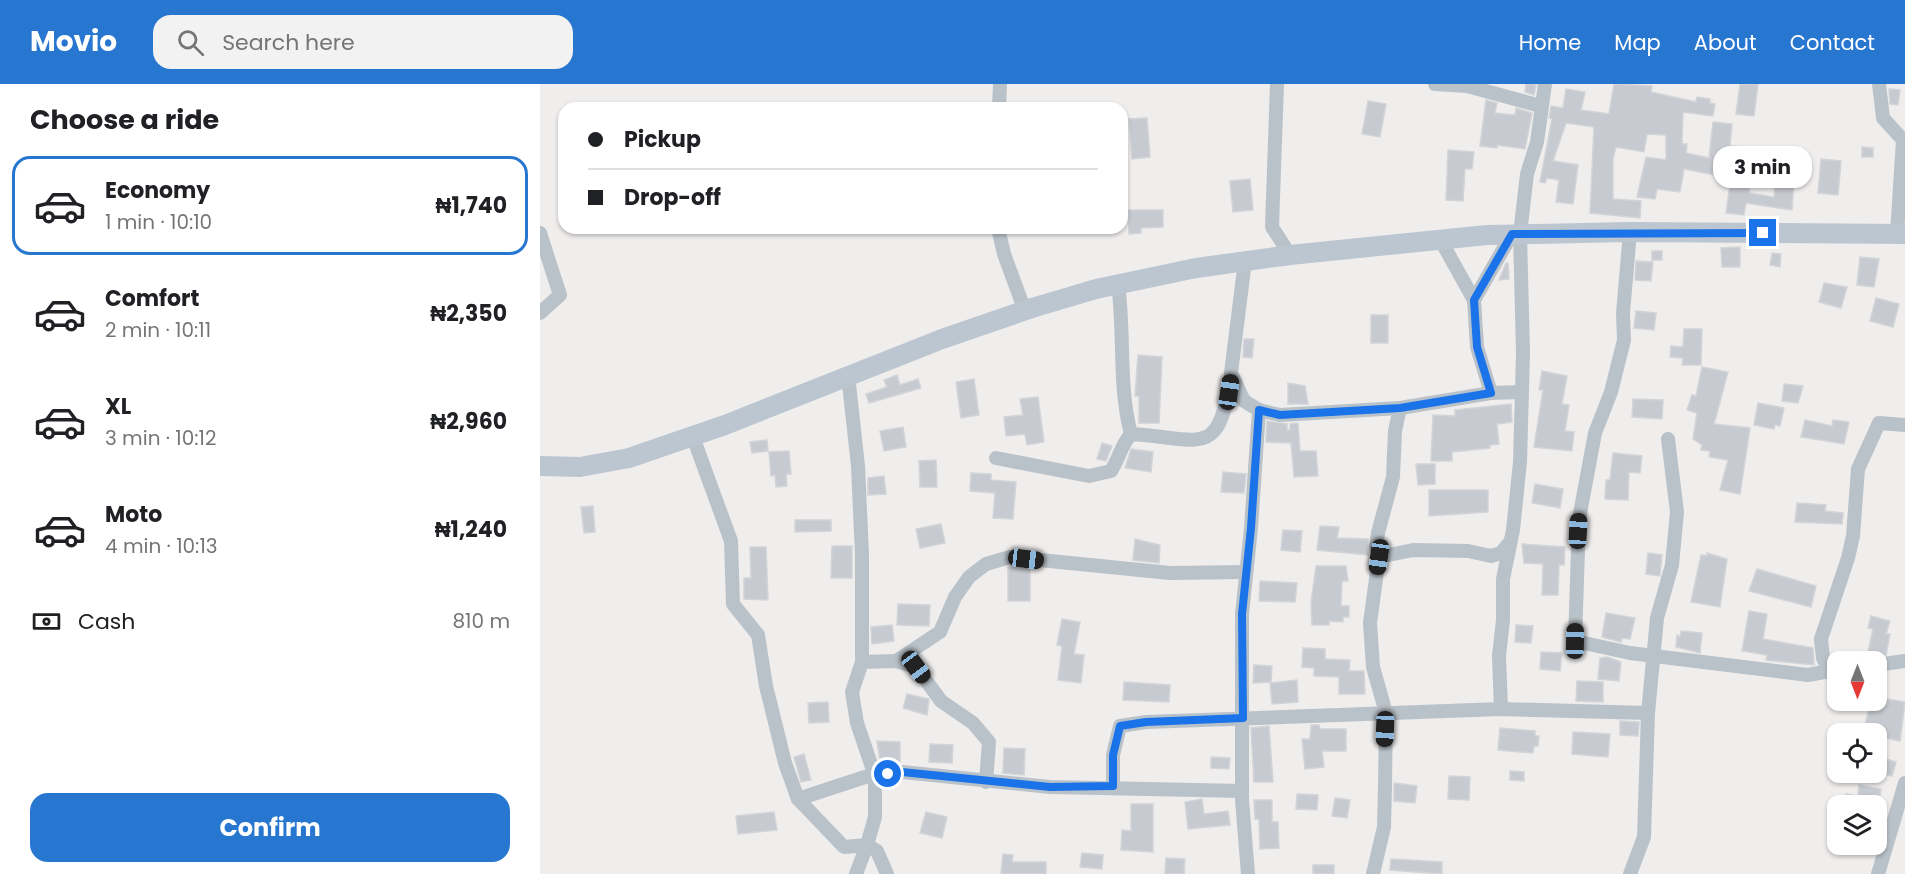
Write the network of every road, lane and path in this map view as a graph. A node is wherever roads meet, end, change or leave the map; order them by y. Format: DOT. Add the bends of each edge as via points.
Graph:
graph roads {
  1 [pos="1000,84"];
  2 [pos="1277,84"];
  3 [pos="1435,84"];
  4 [pos="1545,84"];
  5 [pos="1879,84"];
  6 [pos="999,102"];
  7 [pos="1541,106"];
  8 [pos="1904,140"];
  9 [pos="1630,232"];
  10 [pos="540,233"];
  11 [pos="999,234"];
  12 [pos="1516,234"];
  13 [pos="1901,234"];
  14 [pos="1440,239"];
  15 [pos="1290,255"];
  16 [pos="1245,261"];
  17 [pos="1118,284"];
  18 [pos="1474,300"];
  19 [pos="1025,311"];
  20 [pos="540,313"];
  21 [pos="1231,373"];
  22 [pos="848,375"];
  23 [pos="1521,392"];
  24 [pos="1491,393"];
  25 [pos="1400,408"];
  26 [pos="1259,410"];
  27 [pos="1905,425"];
  28 [pos="1131,434"];
  29 [pos="693,437"];
  30 [pos="1668,439"];
  31 [pos="996,458"];
  32 [pos="540,466"];
  33 [pos="1510,543"];
  34 [pos="1379,557"];
  35 [pos="1245,572"];
  36 [pos="1654,656"];
  37 [pos="896,661"];
  38 [pos="1905,661"];
  39 [pos="862,662"];
  40 [pos="1887,664"];
  41 [pos="1827,666"];
  42 [pos="1827,672"];
  43 [pos="1501,709"];
  44 [pos="1386,713"];
  45 [pos="1648,713"];
  46 [pos="1243,718"];
  47 [pos="875,776"];
  48 [pos="986,782"];
  49 [pos="1905,783"];
  50 [pos="1113,786"];
  51 [pos="1242,791"];
  52 [pos="798,799"];
  53 [pos="867,845"];
  54 [pos="856,874"];
  55 [pos="886,874"];
  56 [pos="1248,874"];
  57 [pos="1373,874"];
  58 [pos="1630,874"];
  59 [pos="1878,874"];
  1 -- 6 [label="street"];
  2 -- 15 [label="street" via="1272,227"];
  3 -- 7 [label="street" via="1467,86"];
  4 -- 7 [label="street"];
  5 -- 8 [label="street" via="1883,118"];
  7 -- 12 [label="street"];
  8 -- 13 [label="street"];
  9 -- 12 [label="street"];
  9 -- 13 [label="street"];
  9 -- 36 [label="street" via="1624,340 1611,392 1595,433 1579,519 1575,641"];
  10 -- 20 [label="street" via="560,295"];
  11 -- 19 [label="street"];
  12 -- 14 [label="street"];
  12 -- 18 [label="street"];
  12 -- 23 [label="street" via="1523,352"];
  14 -- 15 [label="street"];
  14 -- 18 [label="street"];
  15 -- 16 [label="street"];
  16 -- 17 [label="street"];
  16 -- 21 [label="street"];
  17 -- 19 [label="street"];
  17 -- 28 [label="street" via="1124,393"];
  18 -- 24 [label="street" via="1477,347"];
  19 -- 22 [label="street"];
  21 -- 26 [label="street" via="1244,401"];
  21 -- 28 [label="street" via="1226,411 1219,428 1208,436 1187,442"];
  22 -- 29 [label="street"];
  22 -- 39 [label="street" via="858,466"];
  23 -- 24 [label="street"];
  23 -- 33 [label="street" via="1520,468"];
  24 -- 25 [label="street"];
  25 -- 26 [label="street" via="1280,415"];
  25 -- 34 [label="street" via="1393,477 1378,533"];
  26 -- 35 [label="street"];
  27 -- 41 [label="street" via="1879,423 1858,469 1853,536 1821,639"];
  28 -- 31 [label="street" via="1111,471 1089,476"];
  29 -- 32 [label="street" via="605,464"];
  29 -- 52 [label="street" via="731,541 733,604 758,635 766,686"];
  30 -- 36 [label="street" via="1677,512 1672,565 1657,618"];
  33 -- 34 [label="street" via="1501,553 1491,556 1468,551 1413,550"];
  33 -- 43 [label="street" via="1503,579"];
  34 -- 44 [label="street" via="1370,623 1373,667"];
  35 -- 37 [label="street" via="1170,573 1010,557 986,564 969,577 955,597 940,632"];
  35 -- 46 [label="street"];
  36 -- 42 [label="street" via="1808,675"];
  36 -- 45 [label="street"];
  37 -- 39 [label="street"];
  37 -- 48 [label="street" via="916,667 941,701 973,723 990,742"];
  38 -- 40 [label="street"];
  39 -- 47 [label="street" via="852,692 857,723"];
  43 -- 44 [label="street"];
  43 -- 45 [label="street"];
  44 -- 46 [label="street"];
  44 -- 57 [label="street" via="1384,827"];
  45 -- 58 [label="street" via="1644,837"];
  46 -- 50 [label="street" via="1120,726 1113,755"];
  46 -- 51 [label="street"];
  47 -- 48 [label="street" via="902,772"];
  47 -- 52 [label="street"];
  47 -- 53 [label="street" via="875,817"];
  48 -- 50 [label="street"];
  49 -- 59 [label="street"];
  50 -- 51 [label="street"];
  51 -- 56 [label="street"];
  52 -- 53 [label="street" via="844,847"];
  53 -- 54 [label="street"];
  53 -- 55 [label="street" via="876,851"];
}
